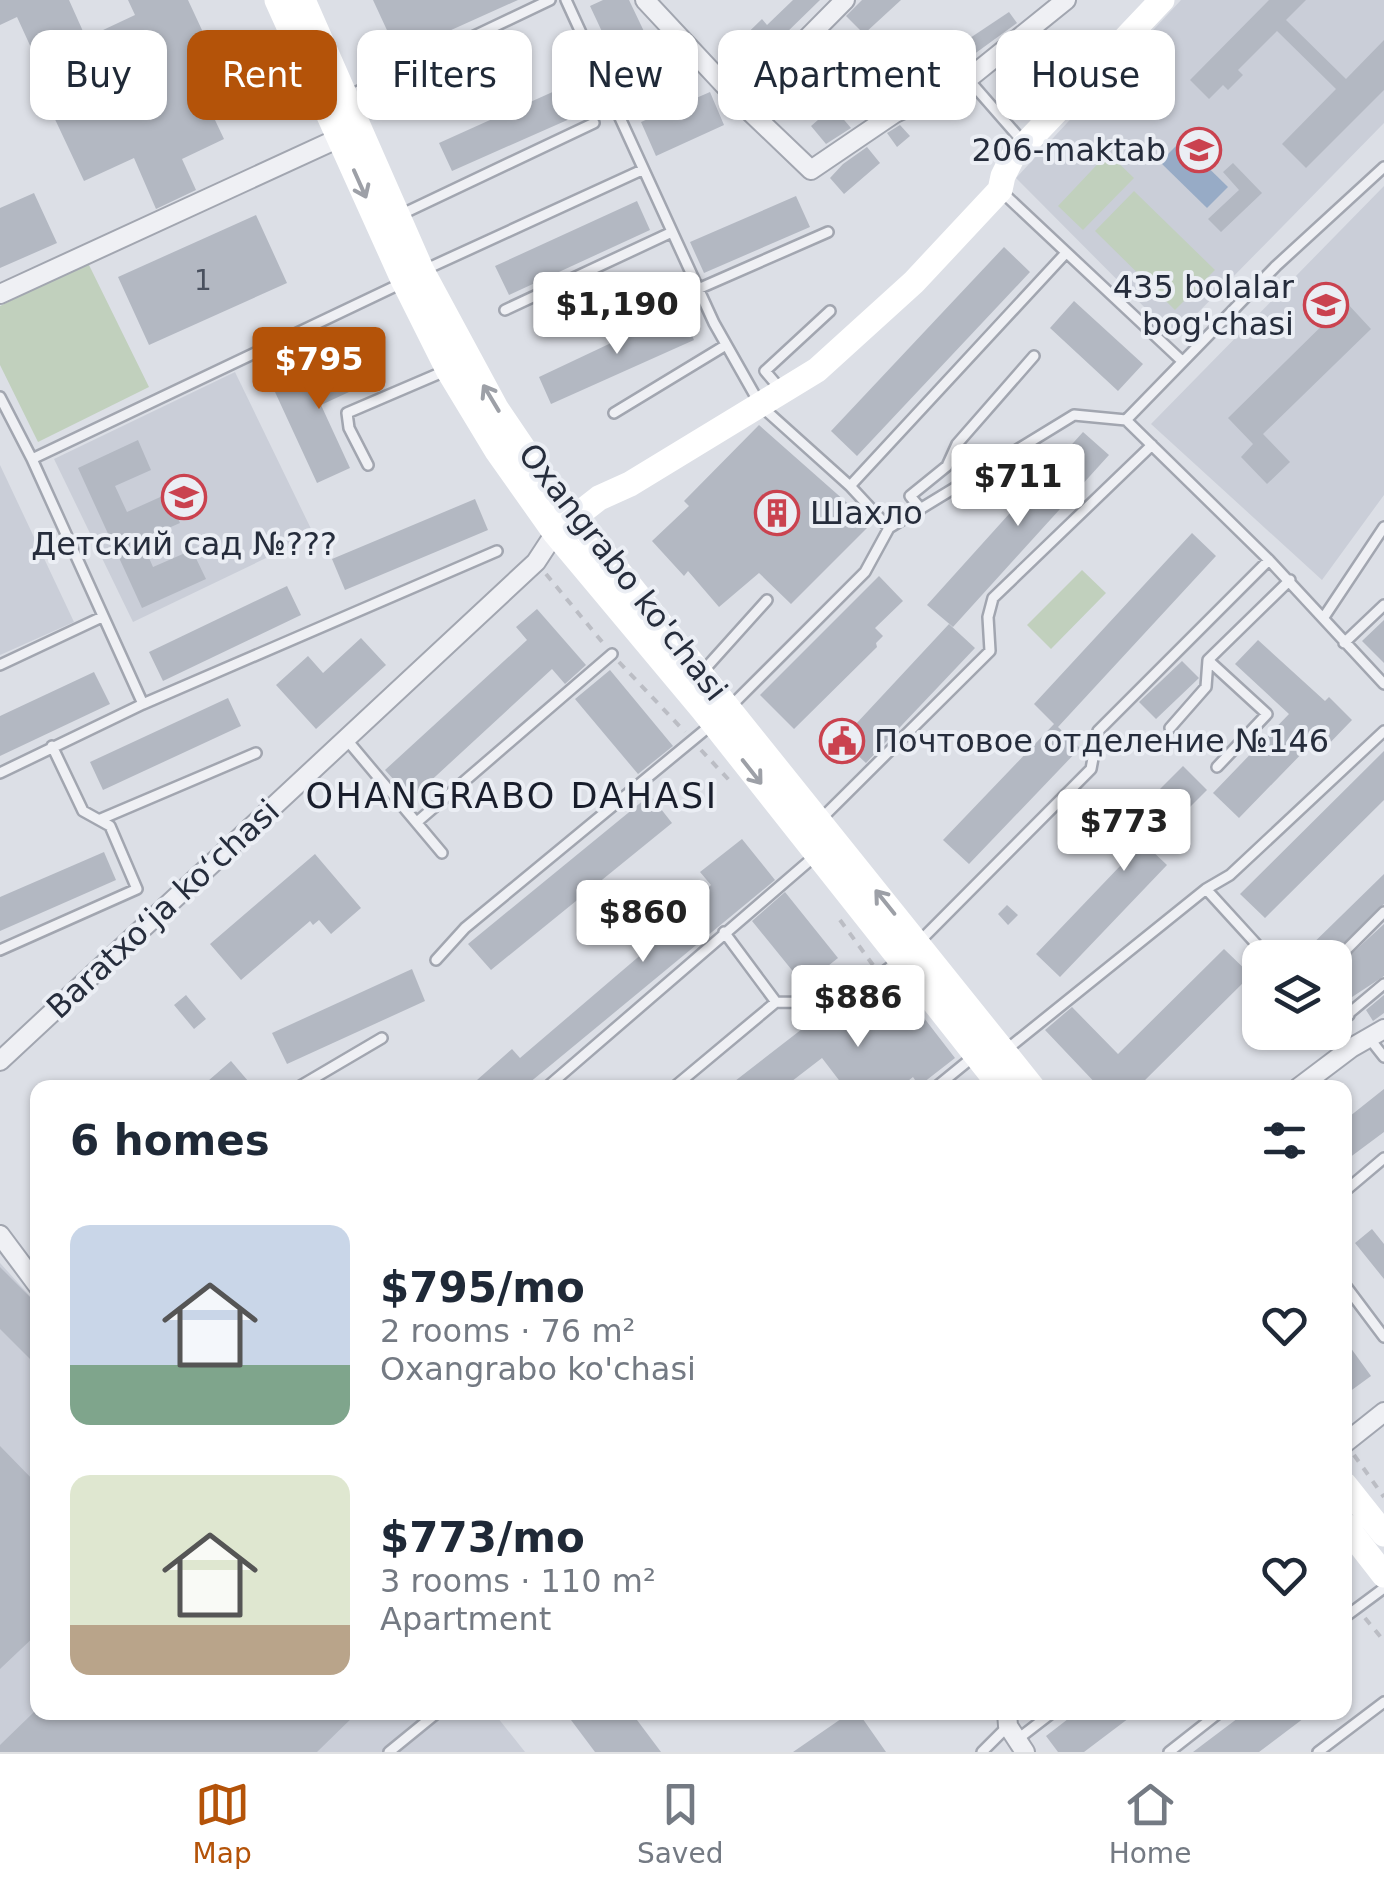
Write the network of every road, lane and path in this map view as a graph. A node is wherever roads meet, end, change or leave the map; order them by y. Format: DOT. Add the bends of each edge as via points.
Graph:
graph roads {
  1 [pos="277,0"];
  2 [pos="303,0"];
  3 [pos="550,0"];
  4 [pos="566,0"];
  5 [pos="646,0"];
  6 [pos="845,0"];
  7 [pos="1066,0"];
  8 [pos="1162,0"];
  9 [pos="815,30"];
  10 [pos="976,73"];
  11 [pos="718,78"];
  12 [pos="976,88"];
  13 [pos="345,97"];
  14 [pos="759,120"];
  15 [pos="885,120"];
  16 [pos="594,123"];
  17 [pos="350,134"];
  18 [pos="1024,144"];
  19 [pos="1384,167"];
  20 [pos="642,170"];
  21 [pos="1000,190"];
  22 [pos="397,216"];
  23 [pos="672,232"];
  24 [pos="828,232"];
  25 [pos="1064,254"];
  26 [pos="413,276"];
  27 [pos="698,289"];
  28 [pos="0,294"];
  29 [pos="505,310"];
  30 [pos="830,310"];
  31 [pos="726,345"];
  32 [pos="1034,356"];
  33 [pos="1182,361"];
  34 [pos="448,370"];
  35 [pos="784,393"];
  36 [pos="0,396"];
  37 [pos="761,406"];
  38 [pos="614,413"];
  39 [pos="1126,420"];
  40 [pos="1152,445"];
  41 [pos="32,459"];
  42 [pos="368,466"];
  43 [pos="850,486"];
  44 [pos="921,508"];
  45 [pos="565,526"];
  46 [pos="1384,527"];
  47 [pos="889,528"];
  48 [pos="496,551"];
  49 [pos="1269,560"];
  50 [pos="536,562"];
  51 [pos="1290,580"];
  52 [pos="767,600"];
  53 [pos="1384,605"];
  54 [pos="102,617"];
  55 [pos="1324,617"];
  56 [pos="1344,643"];
  57 [pos="612,654"];
  58 [pos="1208,660"];
  59 [pos="0,665"];
  60 [pos="702,672"];
  61 [pos="1384,684"];
  62 [pos="143,704"];
  63 [pos="722,715"];
  64 [pos="1170,728"];
  65 [pos="1384,731"];
  66 [pos="345,738"];
  67 [pos="693,740"];
  68 [pos="52,746"];
  69 [pos="256,753"];
  70 [pos="1217,767"];
  71 [pos="0,773"];
  72 [pos="739,792"];
  73 [pos="101,818"];
  74 [pos="820,820"];
  75 [pos="416,822"];
  76 [pos="442,853"];
  77 [pos="817,854"];
  78 [pos="1206,889"];
  79 [pos="834,912"];
  80 [pos="1384,912"];
  81 [pos="724,932"];
  82 [pos="1253,940"];
  83 [pos="1352,944"];
  84 [pos="0,950"];
  85 [pos="899,958"];
  86 [pos="436,960"];
  87 [pos="1384,984"];
  88 [pos="776,1002"];
  89 [pos="1352,1012"];
  90 [pos="1376,1034"];
  91 [pos="382,1038"];
  92 [pos="1352,1048"];
  93 [pos="1349,1050"];
  94 [pos="1384,1057"];
  95 [pos="993,1060"];
  96 [pos="0,1061"];
  97 [pos="311,1080"];
  98 [pos="555,1080"];
  99 [pos="683,1080"];
  100 [pos="951,1080"];
  101 [pos="1022,1080"];
  102 [pos="1309,1080"];
  103 [pos="1384,1158"];
  104 [pos="1352,1185"];
  105 [pos="0,1235"];
  106 [pos="30,1275"];
  107 [pos="1352,1294"];
  108 [pos="1384,1337"];
  109 [pos="1384,1412"];
  110 [pos="1352,1437"];
  111 [pos="1352,1453"];
  112 [pos="1352,1494"];
  113 [pos="1384,1496"];
  114 [pos="1352,1534"];
  115 [pos="1384,1534"];
  116 [pos="1384,1574"];
  117 [pos="1384,1588"];
  118 [pos="1357,1608"];
  119 [pos="1352,1612"];
  120 [pos="1384,1641"];
  121 [pos="1384,1702"];
  122 [pos="428,1720"];
  123 [pos="1038,1720"];
  124 [pos="1210,1720"];
  125 [pos="1014,1733"];
  126 [pos="389,1752"];
  127 [pos="982,1752"];
  128 [pos="1169,1752"];
  129 [pos="1318,1752"];
  1 -- 17 [label="main road, Oxangrabo ko'chasi"];
  2 -- 13 [label="main road, Oxangrabo ko'chasi"];
  3 -- 13 [label="lane"];
  4 -- 20 [label="lane"];
  5 -- 11 [label="street"];
  6 -- 9 [label="street"];
  7 -- 10 [label="street"];
  8 -- 18 [label="main road, Baratxoʻja koʻchasi"];
  12 -- 18 [label="lane"];
  13 -- 17 [label="main road, Oxangrabo ko'chasi"];
  14 -- 15 [label="street" via="811,170"];
  16 -- 22 [label="lane"];
  17 -- 22 [label="main road, Oxangrabo ko'chasi"];
  17 -- 26 [label="main road, Oxangrabo ko'chasi, one-way"];
  17 -- 28 [label="street"];
  18 -- 21 [label="main road, Baratxoʻja koʻchasi"];
  19 -- 33 [label="lane"];
  20 -- 23 [label="lane"];
  20 -- 26 [label="lane"];
  21 -- 25 [label="lane"];
  21 -- 35 [label="main road, Baratxoʻja koʻchasi" via="914,282"];
  22 -- 26 [label="main road, Oxangrabo ko'chasi"];
  23 -- 27 [label="lane"];
  23 -- 29 [label="lane"];
  24 -- 27 [label="lane"];
  25 -- 33 [label="lane"];
  25 -- 43 [label="lane"];
  26 -- 34 [label="main road, Oxangrabo ko'chasi"];
  26 -- 41 [label="lane"];
  45 -- 26 [label="main road, Oxangrabo ko'chasi, one-way"];
  27 -- 31 [label="lane"];
  30 -- 35 [label="lane" via="765,371"];
  31 -- 37 [label="lane"];
  31 -- 38 [label="lane"];
  32 -- 44 [label="lane" via="957,444 947,466 910,496"];
  33 -- 39 [label="lane"];
  34 -- 42 [label="lane" via="347,412"];
  34 -- 45 [label="main road, Oxangrabo ko'chasi" via="484,432"];
  35 -- 37 [label="main road, Baratxoʻja koʻchasi"];
  36 -- 41 [label="lane"];
  37 -- 43 [label="lane"];
  37 -- 45 [label="main road, Baratxoʻja koʻchasi" via="599,498"];
  39 -- 40 [label="lane"];
  39 -- 44 [label="lane" via="1074,416"];
  40 -- 49 [label="lane"];
  40 -- 74 [label="lane" via="993,598 990,651"];
  41 -- 54 [label="lane"];
  43 -- 47 [label="lane"];
  44 -- 47 [label="lane"];
  45 -- 50 [label="street, Baratxoʻja koʻchasi"];
  45 -- 60 [label="main road, Oxangrabo ko'chasi"];
  45 -- 63 [label="main road, Oxangrabo ko'chasi"];
  46 -- 55 [label="lane"];
  47 -- 63 [label="lane" via="864,572"];
  48 -- 62 [label="lane"];
  49 -- 51 [label="lane"];
  49 -- 85 [label="lane" via="1098,730 1091,769"];
  50 -- 57 [label="path"];
  50 -- 66 [label="street, Baratxoʻja koʻchasi"];
  51 -- 55 [label="lane"];
  51 -- 58 [label="lane"];
  52 -- 60 [label="lane"];
  53 -- 56 [label="lane"];
  54 -- 59 [label="lane"];
  54 -- 62 [label="lane"];
  55 -- 56 [label="lane"];
  56 -- 61 [label="lane"];
  57 -- 67 [label="path"];
  57 -- 75 [label="lane"];
  58 -- 64 [label="lane" via="1206,687"];
  58 -- 70 [label="lane" via="1266,714"];
  60 -- 63 [label="main road, Oxangrabo ko'chasi"];
  62 -- 68 [label="lane"];
  63 -- 67 [label="lane"];
  63 -- 74 [label="main road, Oxangrabo ko'chasi"];
  63 -- 77 [label="main road, Oxangrabo ko'chasi, one-way"];
  65 -- 78 [label="lane" via="1230,876"];
  66 -- 75 [label="lane"];
  66 -- 96 [label="street, Baratxoʻja koʻchasi"];
  67 -- 72 [label="path"];
  67 -- 86 [label="lane"];
  68 -- 71 [label="lane"];
  68 -- 73 [label="lane" via="83,811"];
  69 -- 73 [label="lane"];
  73 -- 84 [label="lane" via="137,889"];
  85 -- 74 [label="main road, Oxangrabo ko'chasi, one-way"];
  75 -- 76 [label="lane"];
  77 -- 81 [label="lane"];
  77 -- 85 [label="main road, Oxangrabo ko'chasi"];
  78 -- 82 [label="lane"];
  78 -- 95 [label="lane"];
  79 -- 85 [label="path"];
  80 -- 83 [label="lane"];
  81 -- 88 [label="lane"];
  81 -- 98 [label="lane"];
  85 -- 88 [label="lane" via="843,1003"];
  85 -- 95 [label="main road, Oxangrabo ko'chasi"];
  87 -- 89 [label="lane"];
  88 -- 99 [label="lane"];
  90 -- 92 [label="street"];
  90 -- 94 [label="lane"];
  91 -- 97 [label="lane"];
  93 -- 102 [label="street"];
  95 -- 100 [label="lane"];
  95 -- 101 [label="main road, Oxangrabo ko'chasi"];
  103 -- 104 [label="lane"];
  105 -- 106 [label="street"];
  107 -- 108 [label="lane"];
  109 -- 110 [label="street"];
  111 -- 113 [label="path"];
  112 -- 115 [label="main road"];
  114 -- 116 [label="main road"];
  117 -- 118 [label="lane"];
  118 -- 119 [label="lane"];
  118 -- 120 [label="path"];
  121 -- 129 [label="lane"];
  122 -- 126 [label="lane"];
  123 -- 125 [label="lane"];
  124 -- 128 [label="lane"];
  125 -- 127 [label="lane"];
}
